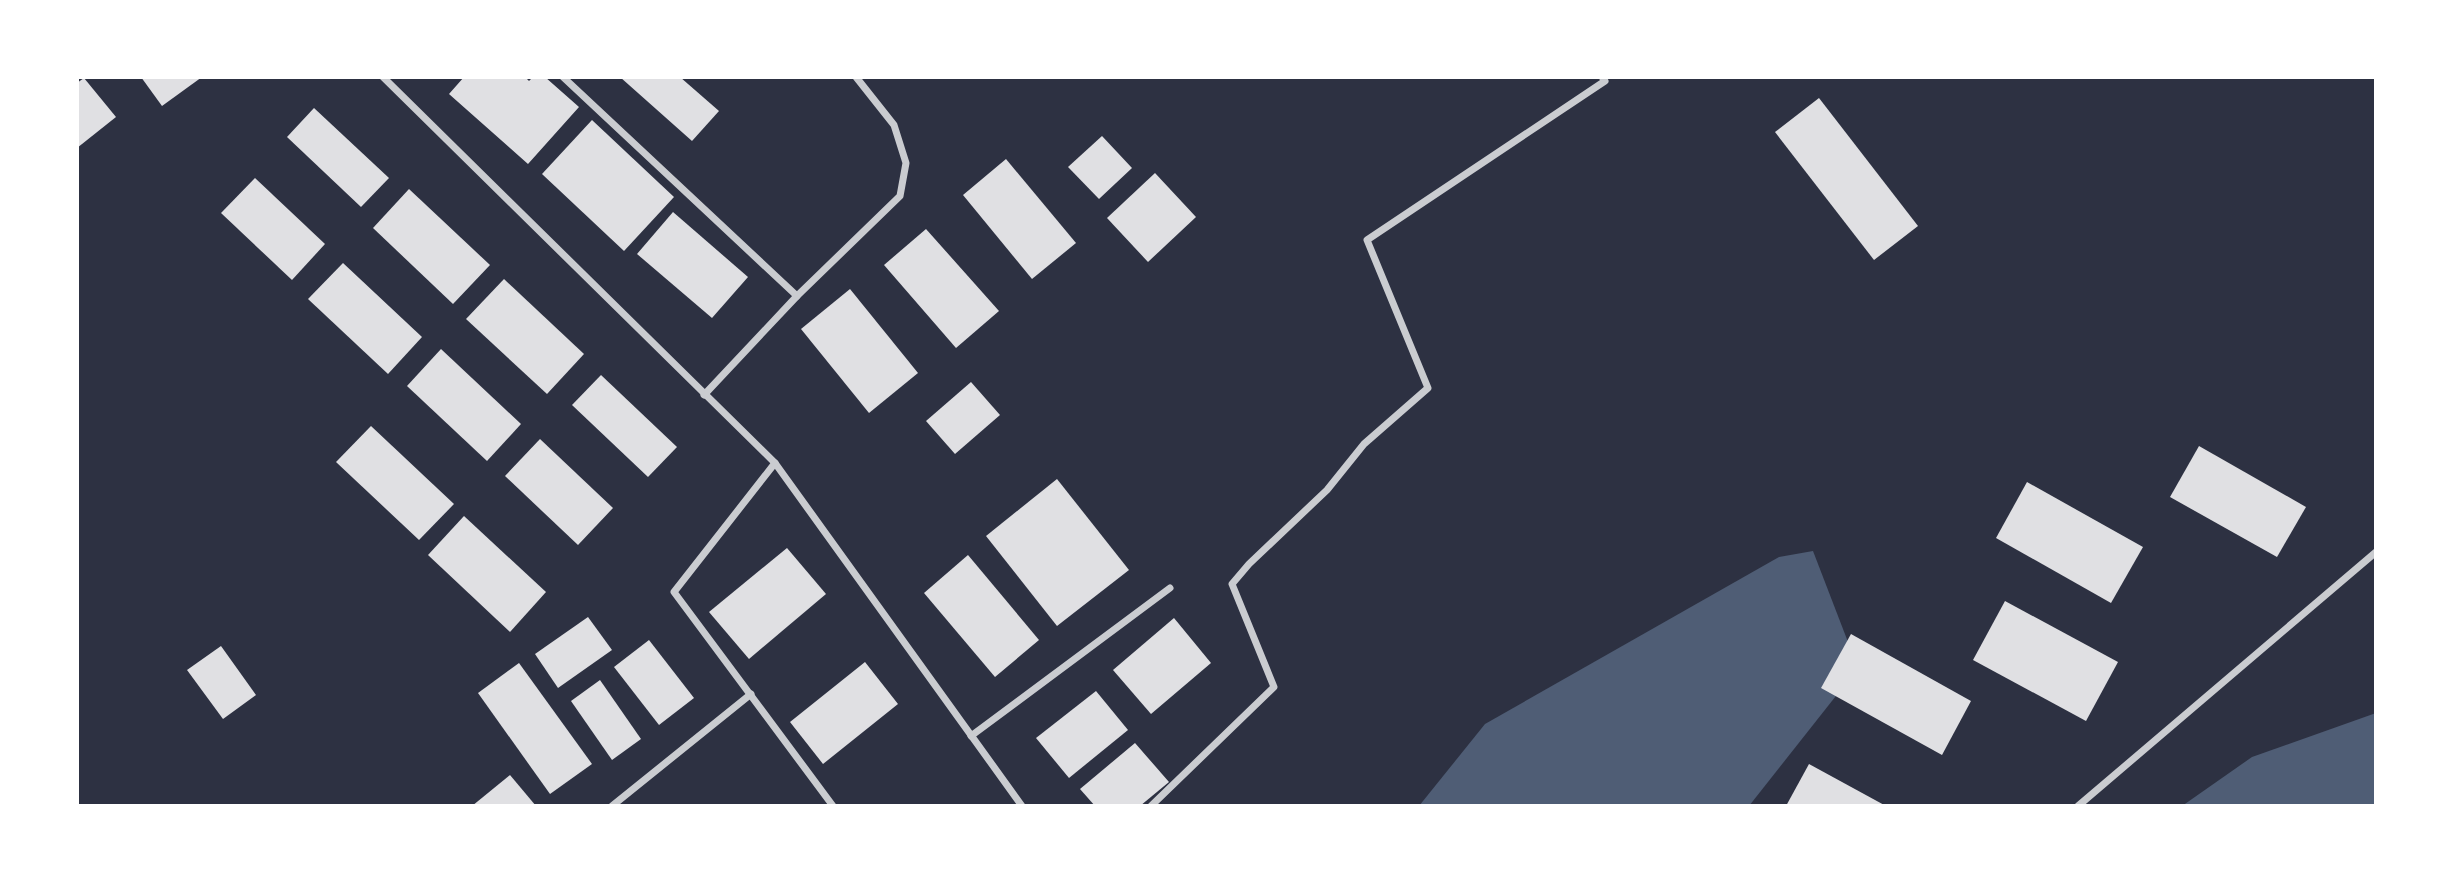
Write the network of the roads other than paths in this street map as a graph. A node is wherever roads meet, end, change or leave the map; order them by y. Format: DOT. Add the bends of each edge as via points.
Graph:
graph roads {
  1 [pos="383,77"];
  2 [pos="563,77"];
  3 [pos="856,77"];
  4 [pos="1602,77"];
  5 [pos="797,296"];
  6 [pos="704,395"];
  7 [pos="775,463"];
  8 [pos="2376,552"];
  9 [pos="1170,588"];
  10 [pos="751,694"];
  11 [pos="971,736"];
  12 [pos="612,806"];
  13 [pos="833,806"];
  14 [pos="1022,806"];
  15 [pos="1151,806"];
  16 [pos="2078,806"];
  1 -- 6 [label="street"];
  2 -- 5 [label="street"];
  3 -- 5 [label="street" via="894,125 906,163 900,196"];
  4 -- 15 [label="street" via="1605,81 1367,240 1428,388 1364,444 1327,490 1232,584 1274,687"];
  5 -- 6 [label="street"];
  6 -- 7 [label="street"];
  7 -- 10 [label="street" via="674,592"];
  7 -- 11 [label="street"];
  8 -- 16 [label="street"];
  9 -- 11 [label="street"];
  10 -- 12 [label="street"];
  10 -- 13 [label="street"];
  11 -- 14 [label="street"];
}
